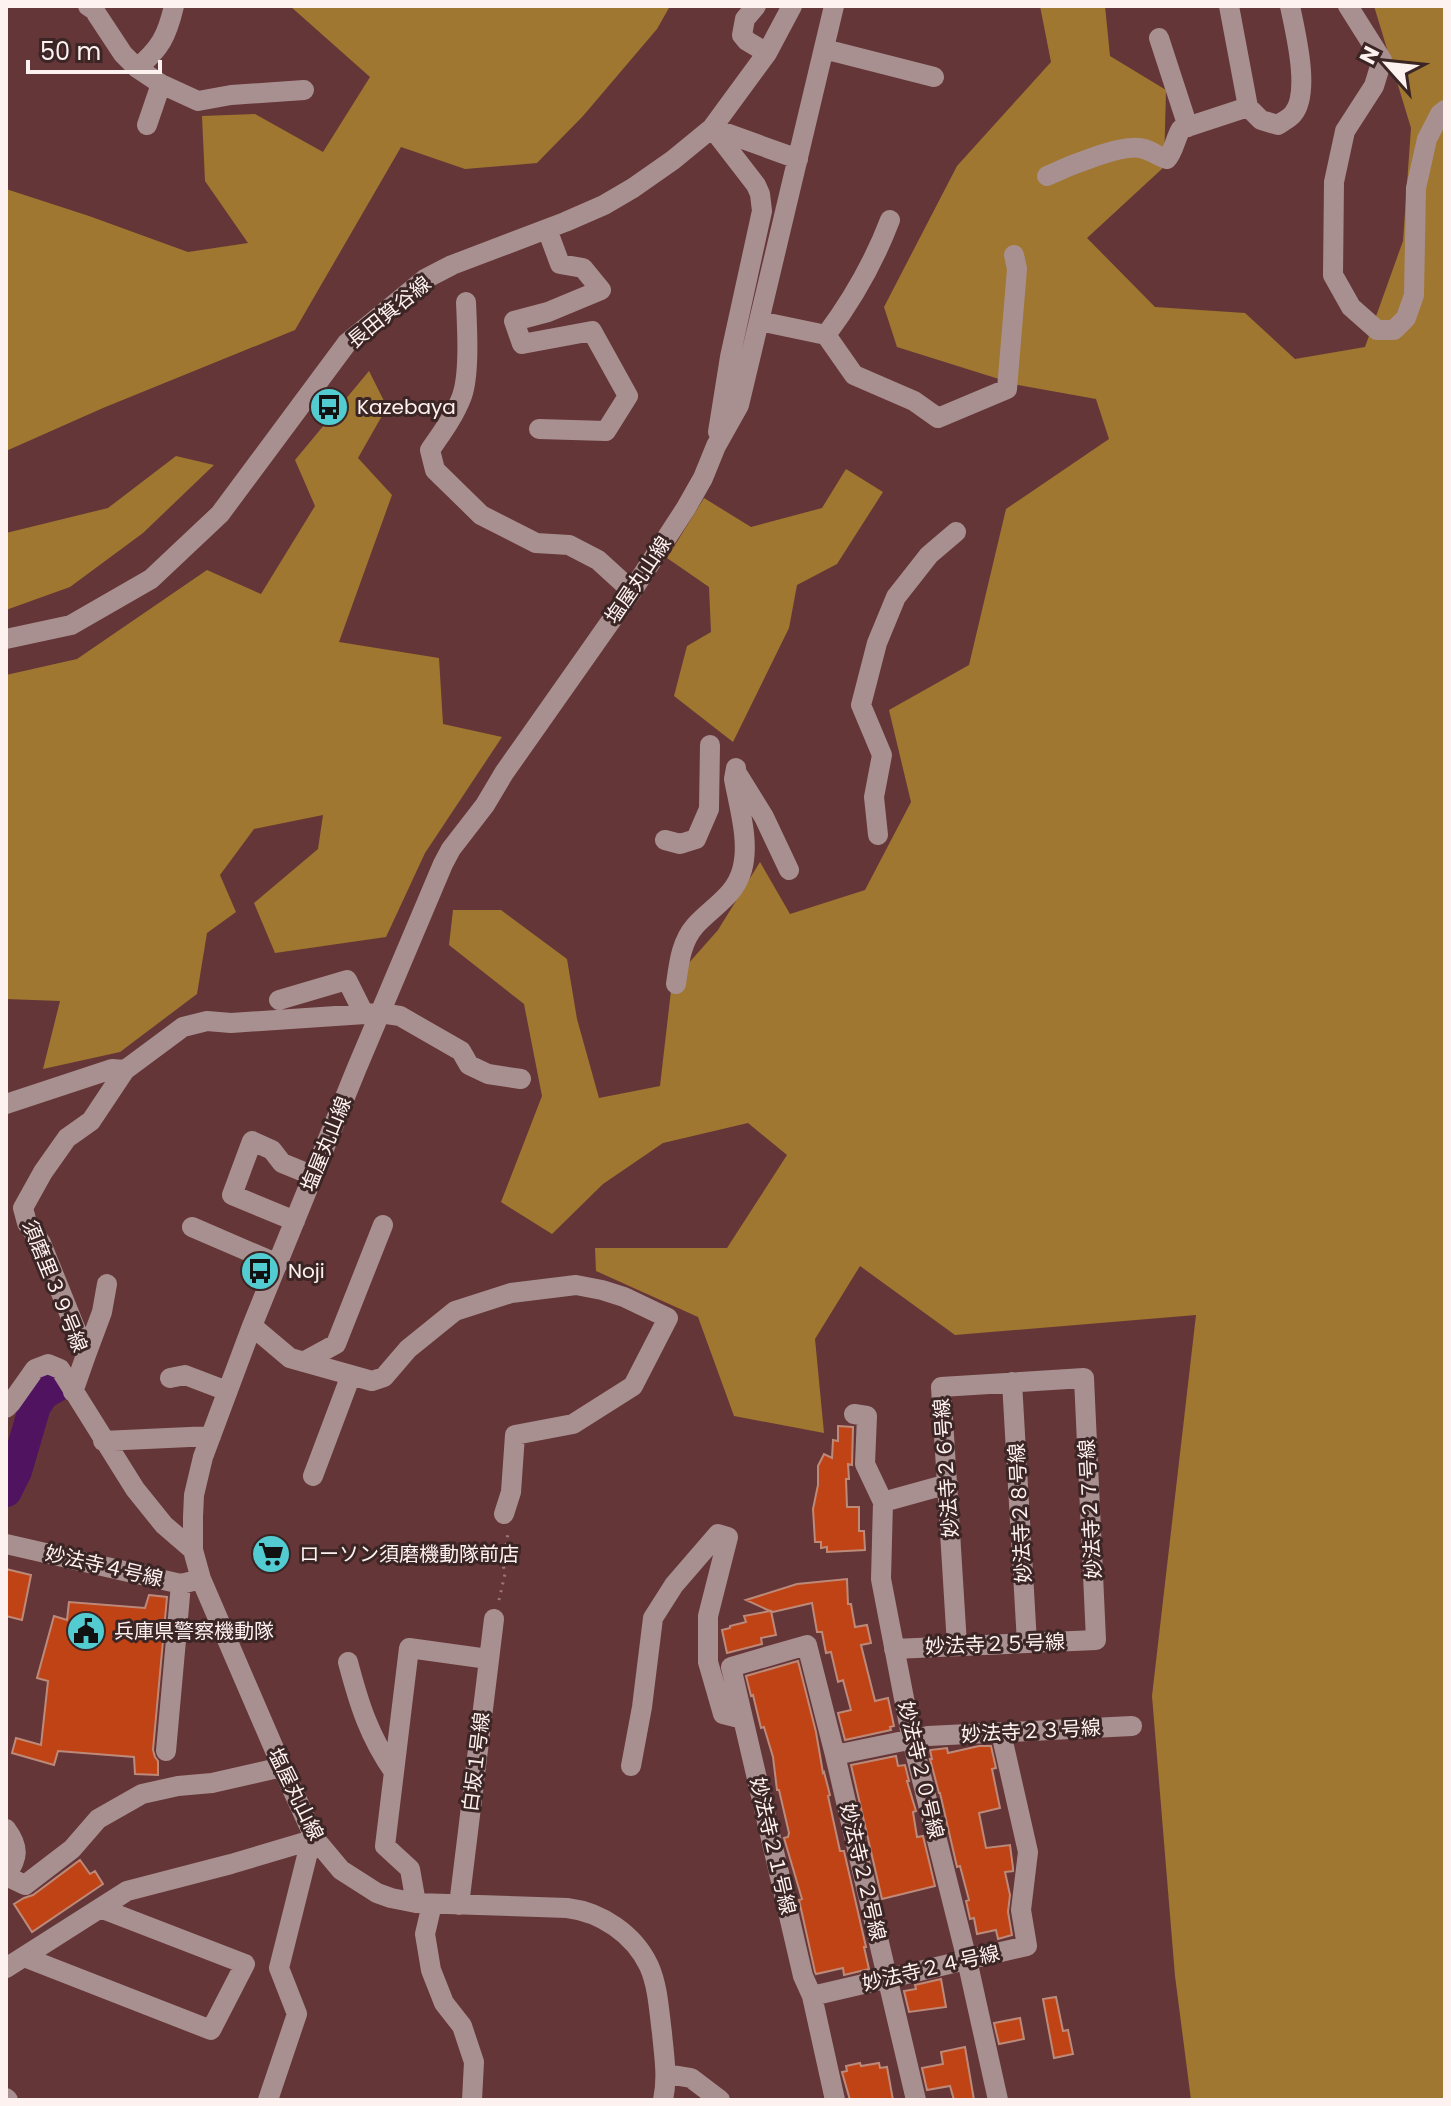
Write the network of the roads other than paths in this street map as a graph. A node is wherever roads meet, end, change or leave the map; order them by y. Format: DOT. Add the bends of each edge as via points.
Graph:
graph roads {
  1 [pos="88,6"];
  2 [pos="174,6"];
  3 [pos="756,6"];
  4 [pos="792,6"];
  5 [pos="834,6"];
  6 [pos="1229,6"];
  7 [pos="1290,6"];
  8 [pos="1348,6"];
  9 [pos="1159,38"];
  10 [pos="824,49"];
  11 [pos="767,53"];
  12 [pos="137,68"];
  13 [pos="934,77"];
  14 [pos="161,84"];
  15 [pos="304,90"];
  16 [pos="1248,107"];
  17 [pos="1445,110"];
  18 [pos="147,125"];
  19 [pos="1188,127"];
  20 [pos="712,128"];
  21 [pos="798,159"];
  22 [pos="1047,176"];
  23 [pos="890,220"];
  24 [pos="547,229"];
  25 [pos="1014,255"];
  26 [pos="466,302"];
  27 [pos="759,321"];
  28 [pos="826,335"];
  29 [pos="539,429"];
  30 [pos="716,446"];
  31 [pos="956,532"];
  32 [pos="632,591"];
  33 [pos="6,639"];
  34 [pos="710,745"];
  35 [pos="878,835"];
  36 [pos="665,840"];
  37 [pos="789,870"];
  38 [pos="676,984"];
  39 [pos="279,1000"];
  40 [pos="372,1014"];
  41 [pos="125,1070"];
  42 [pos="521,1079"];
  43 [pos="6,1104"];
  44 [pos="314,1176"];
  45 [pos="295,1221"];
  46 [pos="383,1225"];
  47 [pos="192,1227"];
  48 [pos="278,1264"];
  49 [pos="107,1284"];
  50 [pos="252,1326"];
  51 [pos="86,1355"];
  52 [pos="303,1362"];
  53 [pos="351,1375"];
  54 [pos="170,1378"];
  55 [pos="1084,1378"];
  56 [pos="1012,1382"];
  57 [pos="227,1391"];
  58 [pos="73,1392"];
  59 [pos="6,1408"];
  60 [pos="854,1414"];
  61 [pos="211,1436"];
  62 [pos="103,1441"];
  63 [pos="313,1476"];
  64 [pos="948,1484"];
  65 [pos="883,1502"];
  66 [pos="504,1514"];
  67 [pos="6,1544"];
  68 [pos="193,1550"];
  69 [pos="191,1581"];
  70 [pos="494,1619"];
  71 [pos="1096,1640"];
  72 [pos="1027,1643"];
  73 [pos="807,1645"];
  74 [pos="957,1645"];
  75 [pos="894,1649"];
  76 [pos="488,1659"];
  77 [pos="348,1662"];
  78 [pos="743,1719"];
  79 [pos="1132,1726"];
  80 [pos="1001,1733"];
  81 [pos="912,1740"];
  82 [pos="166,1751"];
  83 [pos="835,1755"];
  84 [pos="631,1766"];
  85 [pos="282,1767"];
  86 [pos="394,1772"];
  87 [pos="6,1829"];
  88 [pos="315,1839"];
  89 [pos="6,1876"];
  90 [pos="424,1904"];
  91 [pos="459,1905"];
  92 [pos="100,1908"];
  93 [pos="24,1957"];
  94 [pos="967,1960"];
  95 [pos="6,1968"];
  96 [pos="887,1978"];
  97 [pos="812,1996"];
  98 [pos="667,2074"];
  99 [pos="268,2100"];
  100 [pos="472,2100"];
  101 [pos="663,2100"];
  102 [pos="720,2100"];
  103 [pos="835,2100"];
  104 [pos="916,2100"];
  105 [pos="998,2100"];
  1 -- 12 [label="street"];
  2 -- 12 [label="street" via="156,52"];
  3 -- 11 [label="street" via="745,19 742,35"];
  4 -- 11 [label="street, 長田箕谷線"];
  5 -- 10 [label="street, 塩屋丸山線"];
  6 -- 16 [label="street"];
  7 -- 16 [label="street" via="1300,60 1298,105 1278,125 1261,120"];
  8 -- 17 [label="street" via="1382,60 1374,86 1345,131 1334,182 1333,275 1351,307 1377,330 1394,330 1406,318 1414,295 1416,188 1427,139"];
  9 -- 19 [label="street"];
  10 -- 13 [label="street"];
  10 -- 21 [label="street, 塩屋丸山線"];
  11 -- 20 [label="street, 長田箕谷線"];
  12 -- 14 [label="street"];
  14 -- 15 [label="street" via="194,108 231,95"];
  14 -- 18 [label="street"];
  16 -- 19 [label="street"];
  19 -- 22 [label="street" via="1175,138 1167,159 1142,148 1071,156"];
  20 -- 21 [label="street"];
  20 -- 24 [label="street, 長田箕谷線" via="633,188"];
  20 -- 30 [label="street" via="756,185 762,211"];
  21 -- 27 [label="street, 塩屋丸山線"];
  23 -- 28 [label="street" via="857,291"];
  24 -- 29 [label="street" via="560,264 583,268 601,290 514,321 522,344 592,331 628,396 606,431"];
  24 -- 33 [label="street, 長田箕谷線" via="425,279 347,343 220,514 151,579 71,625"];
  25 -- 28 [label="street" via="1007,389 938,418 914,401 854,375"];
  26 -- 32 [label="street" via="463,393 430,450 435,470 481,515 536,543 569,545 598,560"];
  27 -- 28 [label="street"];
  27 -- 30 [label="street, 塩屋丸山線" via="739,405"];
  30 -- 32 [label="street, 塩屋丸山線" via="686,508"];
  31 -- 35 [label="street" via="929,555 896,597 864,692 861,705 882,755 874,797"];
  32 -- 40 [label="street, 塩屋丸山線" via="451,849"];
  34 -- 36 [label="street" via="709,809 696,839 680,844"];
  37 -- 38 [label="street" via="736,768 745,848 742,871 731,893 694,927 682,949"];
  39 -- 40 [label="street" via="347,980"];
  40 -- 41 [label="street" via="207,1021 183,1027"];
  40 -- 42 [label="street" via="400,1016 461,1051 469,1065"];
  40 -- 44 [label="street, 塩屋丸山線"];
  41 -- 43 [label="street" via="112,1069"];
  41 -- 51 [label="street, 須磨里３９号線" via="91,1121 67,1138 23,1208"];
  44 -- 45 [label="street, 塩屋丸山線"];
  44 -- 45 [label="street" via="282,1163 272,1150 252,1141 232,1195"];
  45 -- 48 [label="street, 塩屋丸山線"];
  46 -- 52 [label="street" via="336,1344"];
  47 -- 48 [label="street"];
  48 -- 50 [label="street, 塩屋丸山線"];
  49 -- 51 [label="street"];
  50 -- 52 [label="street" via="290,1358"];
  50 -- 57 [label="street, 塩屋丸山線"];
  51 -- 58 [label="street, 須磨里３９号線"];
  52 -- 53 [label="street"];
  53 -- 63 [label="street"];
  53 -- 66 [label="street" via="372,1381 384,1377 408,1349 455,1311 511,1293 576,1285 624,1297 668,1318 633,1386 573,1424 515,1435"];
  54 -- 57 [label="street" via="185,1375"];
  55 -- 56 [label="street, 妙法寺２６号線"];
  55 -- 71 [label="street, 妙法寺２７号線"];
  56 -- 64 [label="street, 妙法寺２６号線" via="941,1387"];
  56 -- 72 [label="street, 妙法寺２８号線"];
  57 -- 61 [label="street, 塩屋丸山線"];
  58 -- 59 [label="street" via="60,1369 48,1364 35,1369"];
  58 -- 62 [label="street"];
  60 -- 65 [label="street" via="867,1416 865,1464"];
  61 -- 62 [label="street"];
  61 -- 68 [label="street, 塩屋丸山線" via="194,1495"];
  62 -- 68 [label="street" via="164,1525"];
  64 -- 65 [label="street"];
  64 -- 74 [label="street, 妙法寺２６号線"];
  65 -- 75 [label="street, 妙法寺２０号線" via="881,1579"];
  67 -- 69 [label="street, 妙法寺４号線"];
  68 -- 69 [label="street, 塩屋丸山線"];
  69 -- 82 [label="street"];
  69 -- 85 [label="street, 塩屋丸山線"];
  70 -- 76 [label="street, 白坂１号線"];
  71 -- 72 [label="street, 妙法寺２５号線"];
  72 -- 74 [label="street, 妙法寺２５号線"];
  73 -- 78 [label="street, 妙法寺２１号線" via="731,1667"];
  73 -- 83 [label="street, 妙法寺２２号線"];
  74 -- 75 [label="street, 妙法寺２５号線"];
  75 -- 81 [label="street, 妙法寺２０号線"];
  76 -- 86 [label="street" via="409,1648"];
  76 -- 91 [label="street, 白坂１号線"];
  77 -- 86 [label="street" via="371,1733"];
  78 -- 84 [label="street" via="723,1714 708,1662 708,1616 728,1537 718,1534 653,1618"];
  78 -- 97 [label="street, 妙法寺２１号線"];
  79 -- 80 [label="street, 妙法寺２３号線"];
  80 -- 81 [label="street, 妙法寺２３号線"];
  80 -- 94 [label="street, 妙法寺２４号線" via="1028,1852 1021,1910 1027,1946"];
  81 -- 83 [label="street, 妙法寺２３号線"];
  81 -- 94 [label="street, 妙法寺２０号線"];
  83 -- 96 [label="street, 妙法寺２２号線"];
  85 -- 88 [label="street, 塩屋丸山線"];
  85 -- 89 [label="street" via="142,1794 98,1819 72,1849 25,1885"];
  86 -- 90 [label="street" via="385,1846 410,1869"];
  87 -- 89 [label="street" via="16,1847 16,1861"];
  88 -- 90 [label="street, 塩屋丸山線" via="341,1870 363,1885 391,1898"];
  88 -- 92 [label="street" via="127,1891"];
  88 -- 99 [label="street" via="279,1968 297,2014"];
  90 -- 91 [label="street, 塩屋丸山線"];
  90 -- 100 [label="street" via="431,1970 444,2003 462,2026 474,2062"];
  91 -- 98 [label="street, 塩屋丸山線" via="580,1909 627,1936 653,1980"];
  92 -- 93 [label="street"];
  92 -- 93 [label="street" via="245,1964 211,2030"];
  93 -- 95 [label="street"];
  94 -- 96 [label="street, 妙法寺２４号線"];
  94 -- 105 [label="street, 妙法寺２０号線"];
  96 -- 97 [label="street, 妙法寺２４号線"];
  96 -- 104 [label="street, 妙法寺２２号線"];
  97 -- 103 [label="street, 妙法寺２１号線"];
  98 -- 101 [label="street, 塩屋丸山線"];
  98 -- 102 [label="street" via="691,2078"];
}
